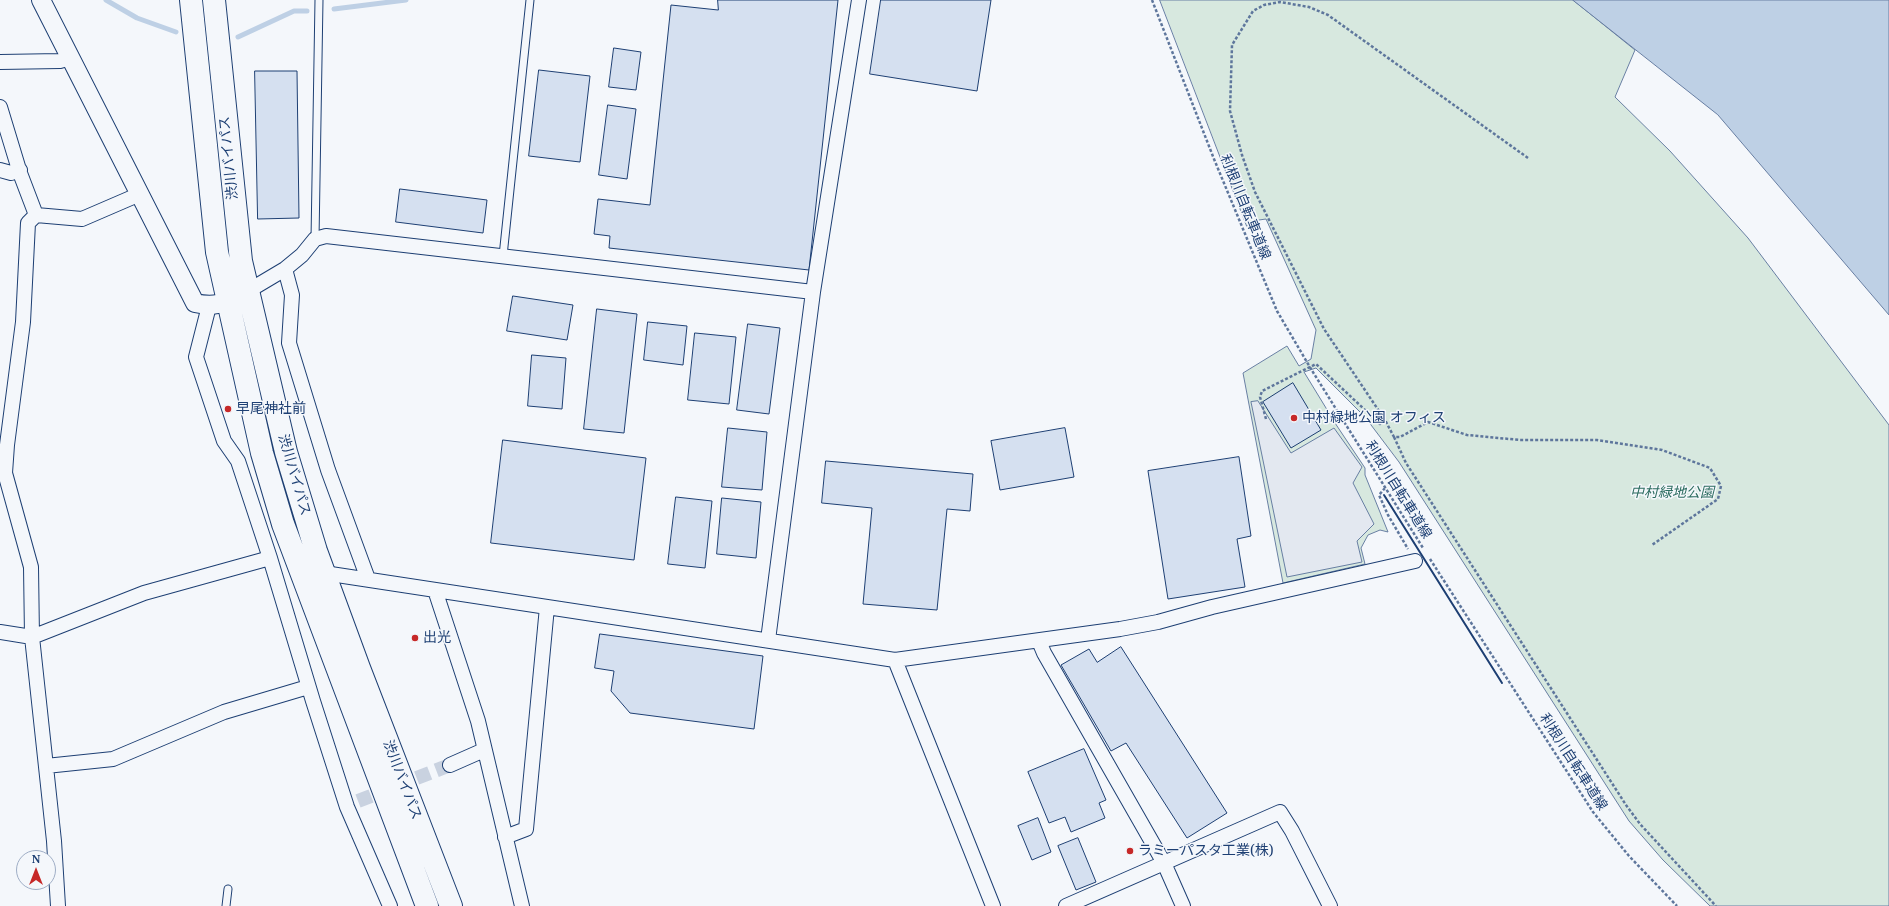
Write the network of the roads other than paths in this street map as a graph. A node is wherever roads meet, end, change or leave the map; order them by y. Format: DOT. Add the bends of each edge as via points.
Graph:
graph roads {
  1 [pos="41,0"];
  2 [pos="192,0"];
  3 [pos="214,0"];
  4 [pos="319,0"];
  5 [pos="530,0"];
  6 [pos="859,0"];
  7 [pos="71,58"];
  8 [pos="0,62"];
  9 [pos="0,107"];
  10 [pos="0,170"];
  11 [pos="20,170"];
  12 [pos="140,194"];
  13 [pos="36,216"];
  14 [pos="315,238"];
  15 [pos="503,256"];
  16 [pos="285,269"];
  17 [pos="248,291"];
  18 [pos="813,292"];
  19 [pos="218,305"];
  20 [pos="270,558"];
  21 [pos="1415,561"];
  22 [pos="324,573"];
  23 [pos="368,579"];
  24 [pos="436,590"];
  25 [pos="547,607"];
  26 [pos="0,632"];
  27 [pos="32,637"];
  28 [pos="768,640"];
  29 [pos="1039,641"];
  30 [pos="895,660"];
  31 [pos="308,687"];
  32 [pos="484,750"];
  33 [pos="450,765"];
  34 [pos="46,766"];
  35 [pos="505,837"];
  36 [pos="1164,863"];
  37 [pos="228,889"];
  38 [pos="58,906"];
  39 [pos="226,906"];
  40 [pos="390,906"];
  41 [pos="427,906"];
  42 [pos="451,906"];
  43 [pos="522,906"];
  44 [pos="992,906"];
  45 [pos="1066,906"];
  46 [pos="1182,906"];
  47 [pos="1330,906"];
  1 -- 7 [label="street"];
  2 -- 19 [label="highway, 渋川バイパス" via="217,252"];
  3 -- 17 [label="highway, 渋川バイパス" via="241,261"];
  4 -- 14 [label="lane"];
  5 -- 15 [label="lane"];
  6 -- 18 [label="street"];
  7 -- 8 [label="street" via="60,61"];
  7 -- 12 [label="street"];
  9 -- 11 [label="street"];
  10 -- 11 [label="street" via="11,173"];
  11 -- 13 [label="street"];
  12 -- 13 [label="street" via="82,219"];
  12 -- 19 [label="street" via="195,303"];
  13 -- 27 [label="street" via="28,223 23,322 6,444 6,473 31,567"];
  14 -- 15 [label="street" via="326,236"];
  14 -- 16 [label="street" via="302,255"];
  15 -- 18 [label="street"];
  16 -- 17 [label="street"];
  16 -- 23 [label="street" via="292,295 289,343 328,470"];
  17 -- 19 [label="street"];
  17 -- 22 [label="highway, 渋川バイパス" via="286,452"];
  18 -- 28 [label="street"];
  19 -- 20 [label="street" via="196,357 224,441 238,461"];
  19 -- 41 [label="highway, 渋川バイパス" via="283,524"];
  20 -- 27 [label="street" via="144,593"];
  20 -- 31 [label="street"];
  21 -- 29 [label="street" via="1212,607 1158,622"];
  22 -- 23 [label="street"];
  22 -- 42 [label="highway, 渋川バイパス"];
  23 -- 24 [label="street"];
  24 -- 25 [label="street"];
  24 -- 32 [label="street" via="478,721"];
  25 -- 28 [label="street"];
  25 -- 35 [label="street" via="526,829"];
  26 -- 27 [label="street"];
  27 -- 34 [label="street"];
  28 -- 30 [label="street"];
  29 -- 30 [label="street"];
  29 -- 36 [label="street"];
  30 -- 44 [label="street"];
  31 -- 34 [label="street" via="224,712 113,759"];
  31 -- 40 [label="street"];
  32 -- 33 [label="street"];
  32 -- 35 [label="street"];
  34 -- 38 [label="street"];
  35 -- 43 [label="street"];
  36 -- 45 [label="street"];
  36 -- 46 [label="street"];
  36 -- 47 [label="street" via="1280,812"];
  37 -- 39 [label="lane"];
}
